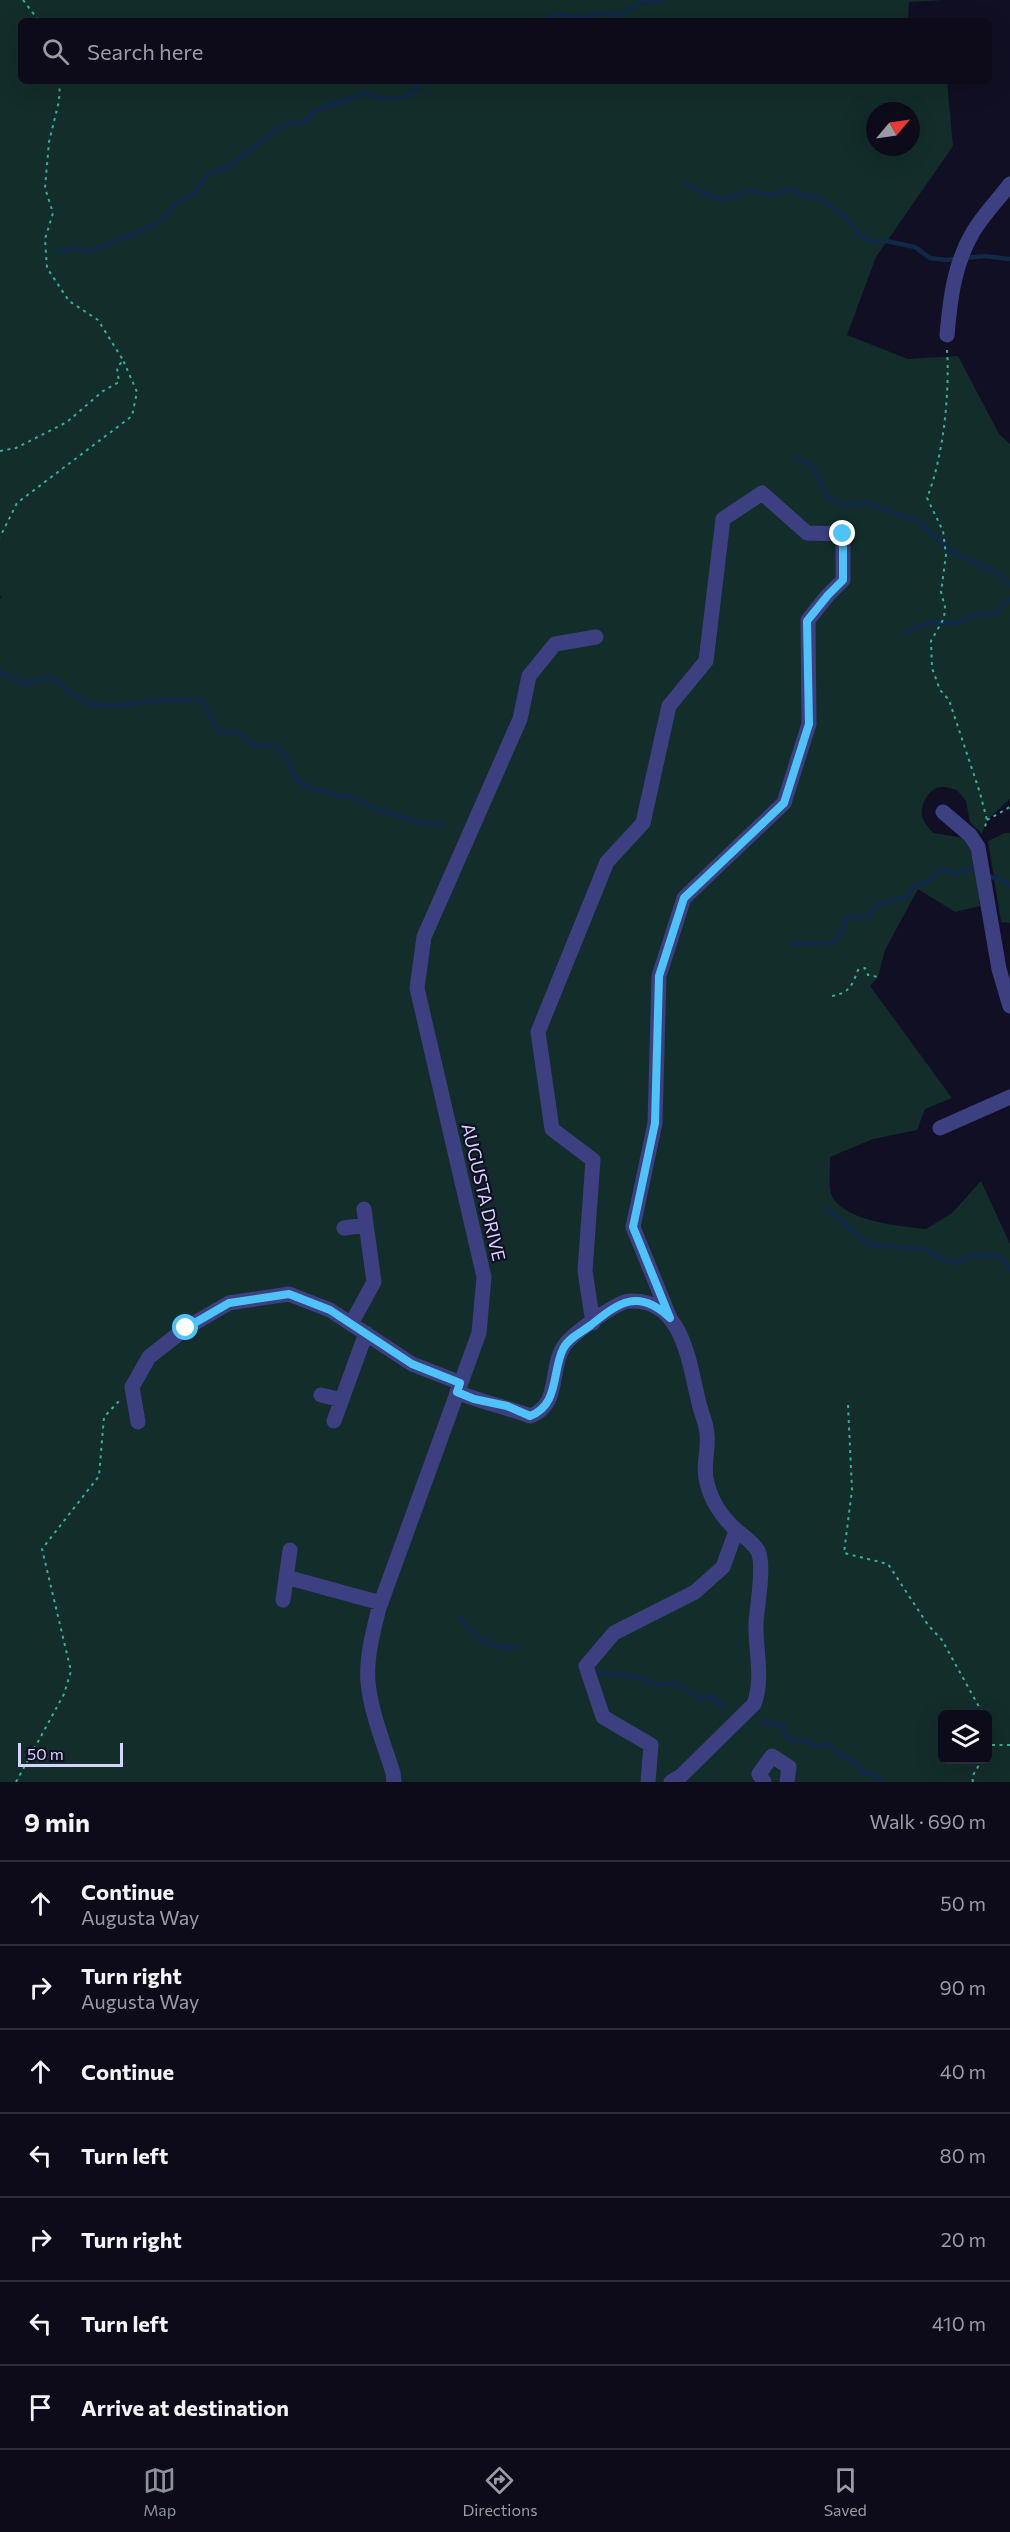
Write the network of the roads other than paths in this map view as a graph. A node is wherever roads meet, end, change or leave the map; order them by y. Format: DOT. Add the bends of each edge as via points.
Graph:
graph roads {
  1 [pos="1010,184"];
  2 [pos="946,335"];
  3 [pos="596,637"];
  4 [pos="943,812"];
  5 [pos="1010,1006"];
  6 [pos="1010,1096"];
  7 [pos="940,1128"];
  8 [pos="363,1209"];
  9 [pos="366,1225"];
  10 [pos="344,1228"];
  11 [pos="670,1318"];
  12 [pos="351,1323"];
  13 [pos="593,1323"];
  14 [pos="366,1333"];
  15 [pos="459,1387"];
  16 [pos="321,1395"];
  17 [pos="342,1400"];
  18 [pos="334,1421"];
  19 [pos="138,1422"];
  20 [pos="736,1531"];
  21 [pos="291,1550"];
  22 [pos="286,1577"];
  23 [pos="283,1600"];
  24 [pos="381,1603"];
  25 [pos="394,1782"];
  26 [pos="648,1782"];
  27 [pos="671,1782"];
  28 [pos="764,1782"];
  29 [pos="787,1782"];
  1 -- 2 [label="street" via="973,232 958,265"];
  3 -- 15 [label="street, AUGUSTA DRIVE" via="555,644 529,676 520,719 424,937 417,988 484,1277 479,1333"];
  4 -- 5 [label="street" via="975,842 999,969"];
  6 -- 7 [label="street"];
  8 -- 9 [label="street"];
  9 -- 10 [label="street"];
  9 -- 12 [label="street" via="374,1282"];
  11 -- 13 [label="street" via="651,1303 628,1301 617,1304"];
  11 -- 13 [label="street" via="633,1227 655,1123 659,976 684,898 784,803 809,724 807,621 843,580 843,534 807,532 762,493 723,519 706,661 669,705 643,823 607,862 538,1032 552,1129 593,1160 585,1271"];
  11 -- 20 [label="street" via="686,1347 706,1422 706,1483"];
  12 -- 14 [label="street"];
  12 -- 19 [label="street" via="289,1294 229,1303 186,1328 149,1357 132,1387"];
  13 -- 15 [label="street" via="564,1346 552,1392 538,1413 530,1416 474,1399"];
  14 -- 15 [label="street" via="412,1364"];
  14 -- 17 [label="street"];
  15 -- 24 [label="street, AUGUSTA DRIVE"];
  16 -- 17 [label="street"];
  17 -- 18 [label="street"];
  20 -- 26 [label="street" via="723,1567 695,1592 614,1633 586,1665 603,1717 651,1744"];
  20 -- 27 [label="street" via="759,1554 758,1694 754,1704"];
  21 -- 22 [label="street"];
  22 -- 23 [label="street"];
  22 -- 24 [label="street"];
  24 -- 25 [label="street, AUGUSTA DRIVE" via="371,1643 368,1682"];
  28 -- 29 [label="street" via="759,1774 772,1756 789,1767"];
}
